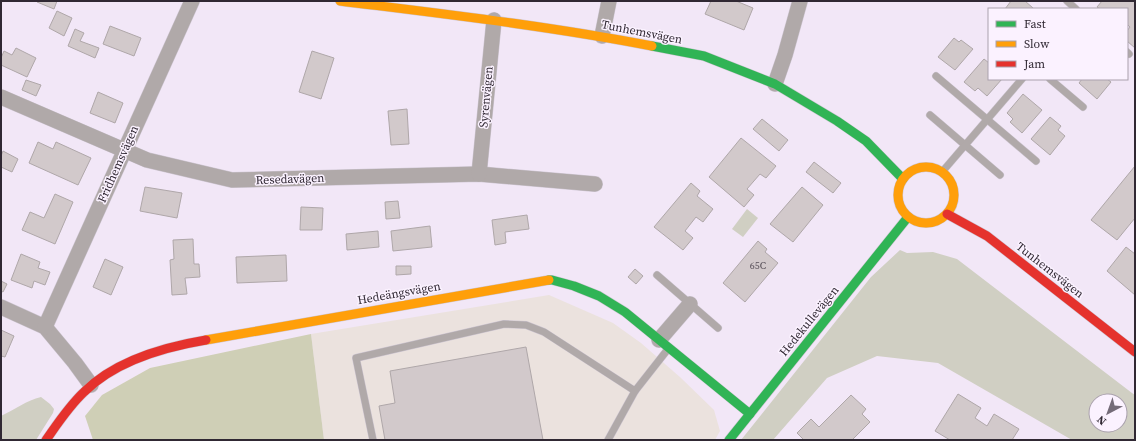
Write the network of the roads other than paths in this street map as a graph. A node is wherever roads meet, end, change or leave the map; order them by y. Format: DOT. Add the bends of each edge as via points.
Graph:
graph roads {
  1 [pos="192,1"];
  2 [pos="340,1"];
  3 [pos="609,1"];
  4 [pos="800,1"];
  5 [pos="1067,1"];
  6 [pos="1075,8"];
  7 [pos="494,20"];
  8 [pos="602,36"];
  9 [pos="936,76"];
  10 [pos="1021,80"];
  11 [pos="1051,80"];
  12 [pos="775,84"];
  13 [pos="1,97"];
  14 [pos="1083,107"];
  15 [pos="930,115"];
  16 [pos="988,120"];
  17 [pos="966,145"];
  18 [pos="124,151"];
  19 [pos="1036,161"];
  20 [pos="942,172"];
  21 [pos="479,174"];
  22 [pos="1000,175"];
  23 [pos="903,179"];
  24 [pos="594,184"];
  25 [pos="947,214"];
  26 [pos="908,217"];
  27 [pos="656,275"];
  28 [pos="690,304"];
  29 [pos="1,307"];
  30 [pos="45,327"];
  31 [pos="718,328"];
  32 [pos="664,344"];
  33 [pos="1135,352"];
  34 [pos="91,385"];
  35 [pos="635,390"];
  36 [pos="750,414"];
  37 [pos="46,440"];
  38 [pos="373,440"];
  39 [pos="608,440"];
  40 [pos="729,440"];
  1 -- 18 [label="street, Fridhemsvägen"];
  2 -- 7 [label="street, Tunhemsvägen"];
  3 -- 8 [label="street"];
  4 -- 12 [label="street"];
  5 -- 6 [label="lane"];
  7 -- 8 [label="street, Tunhemsvägen"];
  7 -- 21 [label="street, Syrenvägen"];
  8 -- 12 [label="street, Tunhemsvägen" via="704,56"];
  9 -- 16 [label="lane"];
  10 -- 16 [label="lane"];
  11 -- 14 [label="lane"];
  12 -- 23 [label="street, Tunhemsvägen" via="866,141"];
  13 -- 18 [label="street, Resedavägen"];
  15 -- 17 [label="lane"];
  16 -- 17 [label="lane"];
  16 -- 19 [label="lane"];
  17 -- 20 [label="lane"];
  17 -- 22 [label="lane"];
  18 -- 21 [label="street, Resedavägen" via="147,160 232,180"];
  18 -- 30 [label="street, Fridhemsvägen"];
  20 -- 23 [label="street" via="925,167 909,173"];
  20 -- 25 [label="street" via="951,183 953,192 953,201"];
  21 -- 24 [label="street, Resedavägen"];
  23 -- 26 [label="street" via="898,199 901,209"];
  25 -- 26 [label="street" via="928,223"];
  25 -- 33 [label="street, Tunhemsvägen" via="986,236"];
  26 -- 36 [label="street, Hedekullevägen"];
  27 -- 28 [label="lane"];
  28 -- 31 [label="lane"];
  28 -- 32 [label="street"];
  29 -- 30 [label="street"];
  30 -- 34 [label="street"];
  32 -- 34 [label="street, Hedeängsvägen" via="625,312 599,296 552,280 183,344 133,360"];
  32 -- 35 [label="lane"];
  32 -- 36 [label="street, Hedeängsvägen"];
  34 -- 37 [label="street, Hedeängsvägen" via="79,396"];
  35 -- 38 [label="lane" via="544,332 526,325 504,324 356,358"];
  35 -- 39 [label="lane"];
  36 -- 40 [label="street, Hedekullevägen"];
}
